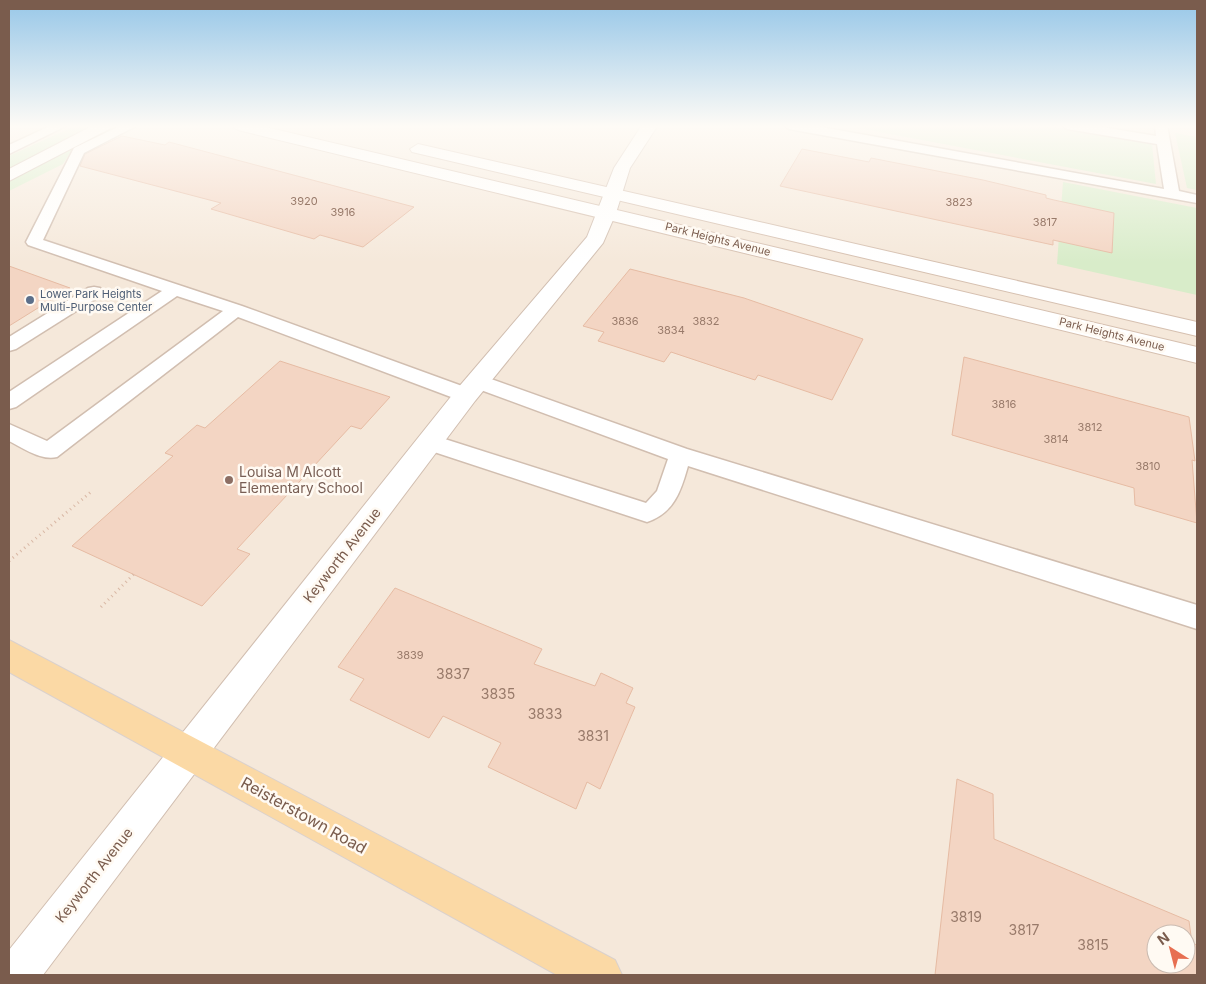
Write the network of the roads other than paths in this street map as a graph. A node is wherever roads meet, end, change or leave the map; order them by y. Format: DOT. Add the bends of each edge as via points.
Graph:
graph roads {
  1 [pos="69,171"];
  2 [pos="457,171"];
  3 [pos="495,171"];
  4 [pos="621,171"];
  5 [pos="1044,171"];
  6 [pos="1168,171"];
  7 [pos="1172,194"];
  8 [pos="1197,199"];
  9 [pos="610,203"];
  10 [pos="174,290"];
  11 [pos="94,292"];
  12 [pos="236,310"];
  13 [pos="1197,329"];
  14 [pos="9,345"];
  15 [pos="1197,354"];
  16 [pos="471,388"];
  17 [pos="9,402"];
  18 [pos="9,432"];
  19 [pos="429,442"];
  20 [pos="680,454"];
  21 [pos="1197,617"];
  22 [pos="9,655"];
  23 [pos="190,753"];
  24 [pos="16,975"];
  25 [pos="600,975"];
  1 -- 10 [label="lane" via="34,242"];
  2 -- 9 [label="main road, Park Heights Avenue"];
  3 -- 9 [label="main road, Park Heights Avenue"];
  4 -- 9 [label="main road, Keyworth Avenue"];
  5 -- 7 [label="lane"];
  6 -- 7 [label="lane"];
  7 -- 8 [label="lane"];
  9 -- 13 [label="main road, Park Heights Avenue"];
  9 -- 15 [label="main road, Park Heights Avenue"];
  9 -- 16 [label="main road, Keyworth Avenue" via="596,238"];
  10 -- 12 [label="lane"];
  10 -- 17 [label="lane"];
  11 -- 14 [label="lane"];
  12 -- 16 [label="lane"];
  12 -- 18 [label="lane" via="49,451"];
  16 -- 19 [label="main road, Keyworth Avenue"];
  16 -- 20 [label="lane"];
  19 -- 20 [label="lane" via="647,513 661,507 665,500"];
  19 -- 23 [label="main road, Keyworth Avenue"];
  20 -- 21 [label="lane"];
  22 -- 23 [label="main road, Reisterstown Road"];
  23 -- 24 [label="main road, Keyworth Avenue"];
  23 -- 25 [label="main road, Reisterstown Road"];
}
